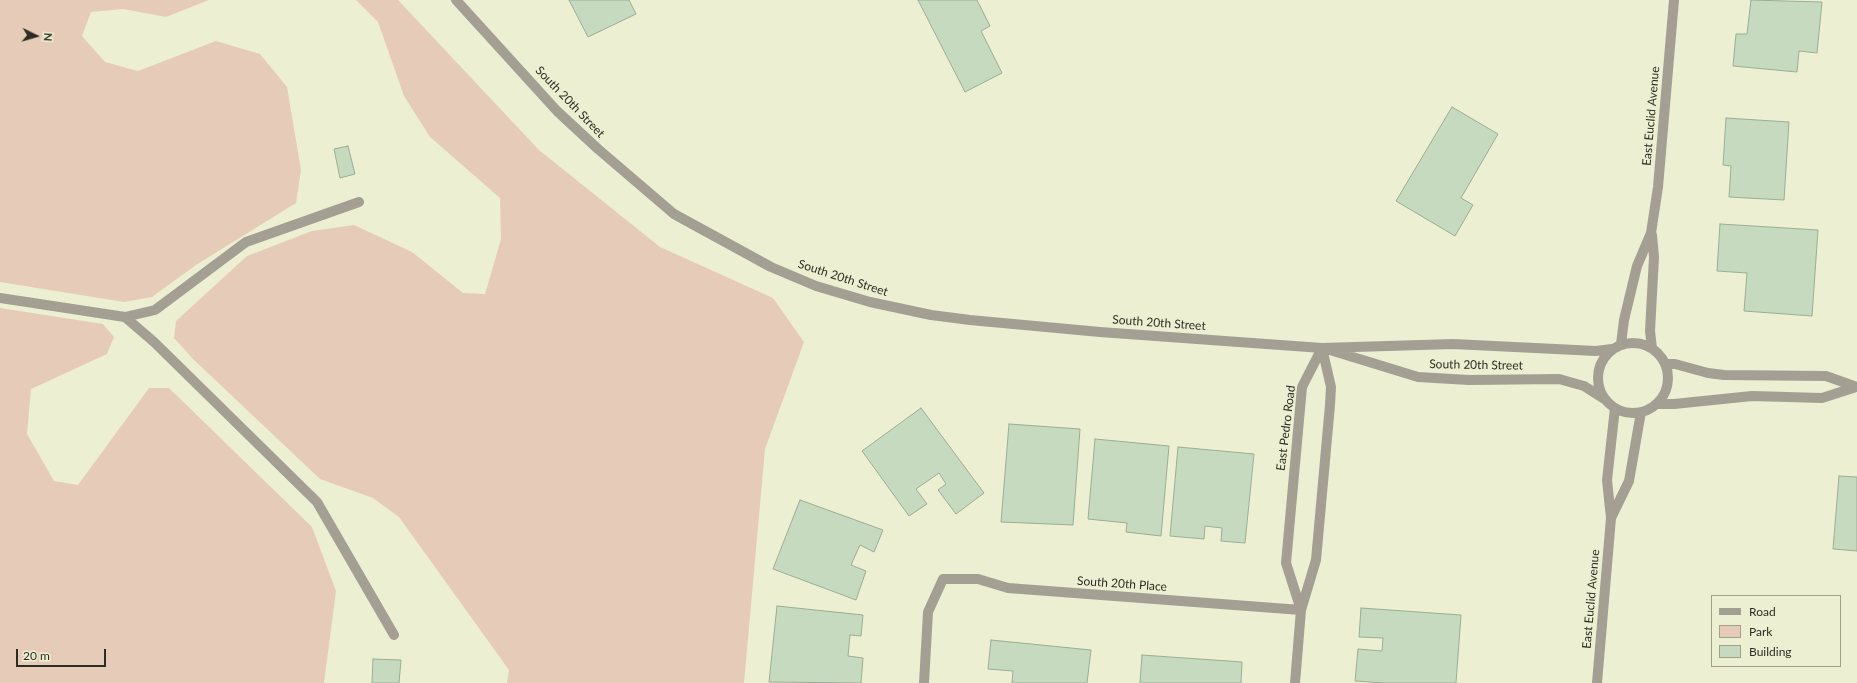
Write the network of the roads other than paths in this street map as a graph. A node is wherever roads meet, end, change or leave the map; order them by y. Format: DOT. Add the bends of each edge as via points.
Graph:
graph roads {
  1 [pos="456,0"];
  2 [pos="1674,0"];
  3 [pos="359,202"];
  4 [pos="1651,233"];
  5 [pos="0,298"];
  6 [pos="124,317"];
  7 [pos="1617,347"];
  8 [pos="1322,348"];
  9 [pos="1652,348"];
  10 [pos="1665,364"];
  11 [pos="1856,387"];
  12 [pos="1606,400"];
  13 [pos="1657,404"];
  14 [pos="1615,408"];
  15 [pos="1641,412"];
  16 [pos="1611,518"];
  17 [pos="1300,610"];
  18 [pos="394,635"];
  19 [pos="924,683"];
  20 [pos="1295,683"];
  21 [pos="1596,683"];
  1 -- 8 [label="street, South 20th Street" via="557,111 674,214 771,267 816,286 870,302 931,315 1100,332"];
  2 -- 4 [label="street, East Euclid Avenue" via="1658,187"];
  3 -- 6 [label="street" via="246,242 155,310"];
  4 -- 7 [label="street, East Euclid Avenue" via="1637,266"];
  4 -- 9 [label="street, East Euclid Avenue" via="1654,257 1650,331"];
  5 -- 6 [label="street"];
  6 -- 18 [label="street" via="154,342 317,502"];
  7 -- 8 [label="street, South 20th Street" via="1596,351 1453,344"];
  7 -- 9 [label="street" via="1632,342"];
  7 -- 12 [label="street" via="1604,358 1599,368 1600,390"];
  8 -- 12 [label="street, South 20th Street" via="1418,377 1468,380 1559,379 1584,386"];
  8 -- 17 [label="street, East Pedro Road" via="1331,387 1330,405 1316,560"];
  8 -- 17 [label="street, East Pedro Road" via="1302,387 1286,563"];
  9 -- 10 [label="street"];
  10 -- 11 [label="street" via="1724,375 1826,376"];
  10 -- 13 [label="street" via="1668,385"];
  11 -- 13 [label="street" via="1822,398 1752,396"];
  12 -- 14 [label="street"];
  13 -- 15 [label="street"];
  14 -- 15 [label="street" via="1632,413"];
  14 -- 16 [label="street, East Euclid Avenue" via="1607,480"];
  15 -- 16 [label="street, East Euclid Avenue" via="1629,481"];
  16 -- 21 [label="street, East Euclid Avenue"];
  17 -- 19 [label="street, South 20th Place" via="1008,588 978,579 943,579 928,612"];
  17 -- 20 [label="street, East Pedro Road"];
}
